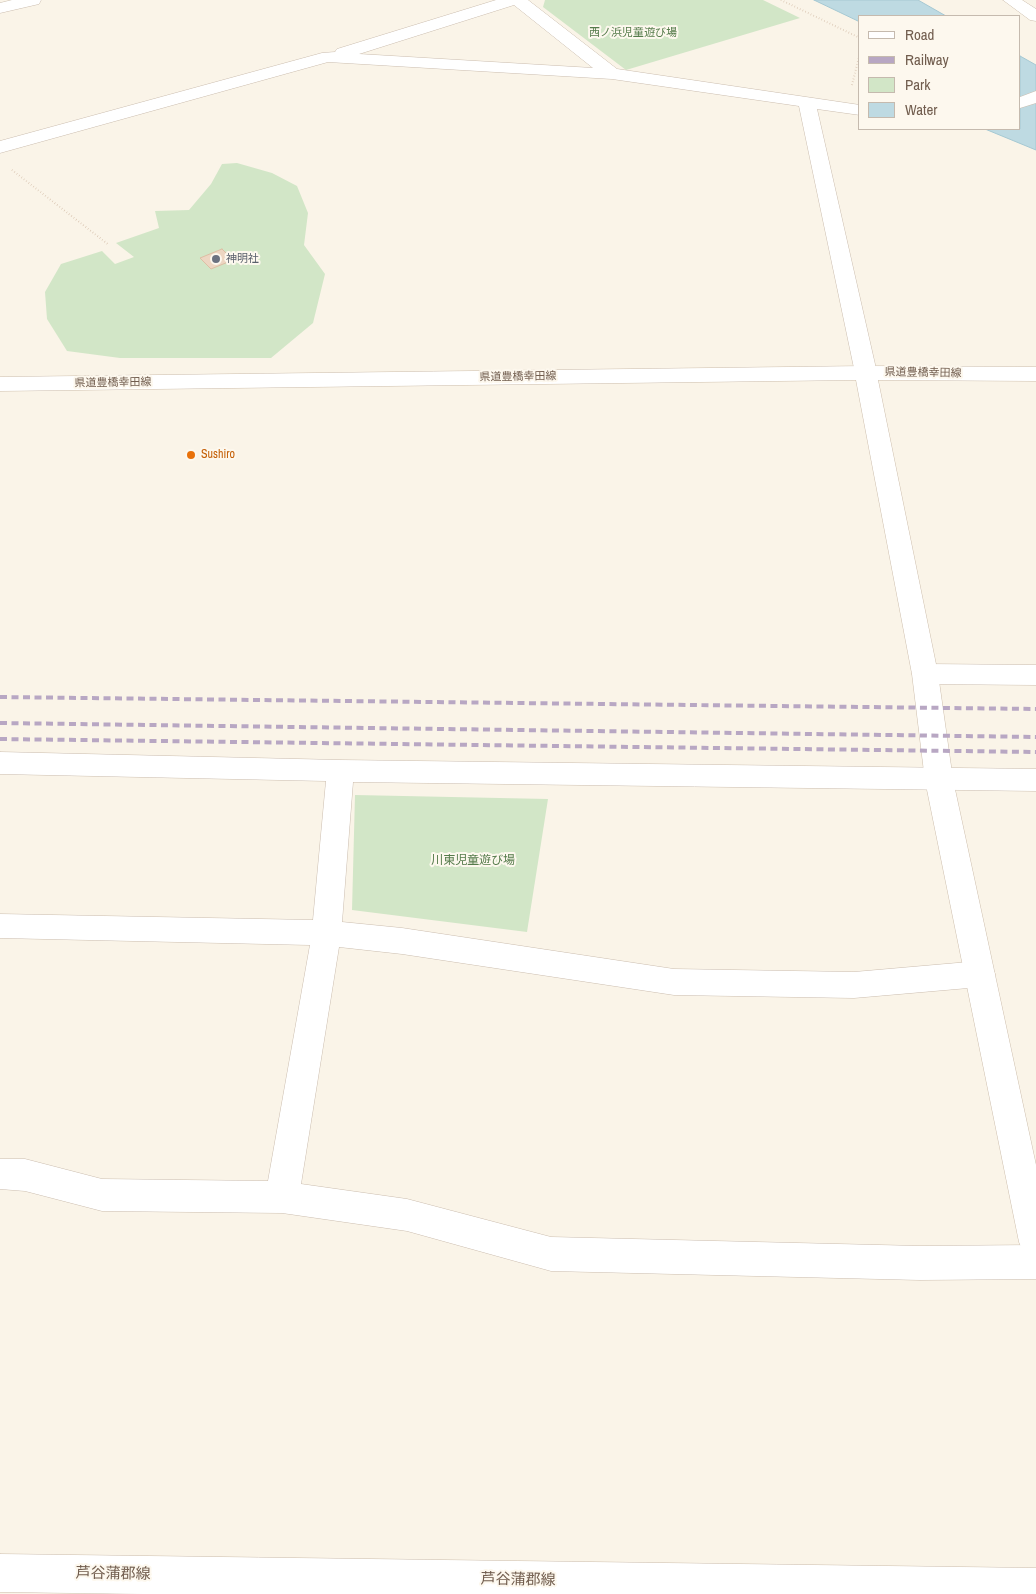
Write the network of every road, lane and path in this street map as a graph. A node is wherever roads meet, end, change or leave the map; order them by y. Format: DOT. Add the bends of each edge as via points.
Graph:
graph roads {
  1 [pos="33,0"];
  2 [pos="513,0"];
  3 [pos="518,0"];
  4 [pos="780,0"];
  5 [pos="1011,0"];
  6 [pos="0,8"];
  7 [pos="1036,16"];
  8 [pos="858,37"];
  9 [pos="328,57"];
  10 [pos="858,69"];
  11 [pos="612,74"];
  12 [pos="1036,96"];
  13 [pos="807,103"];
  14 [pos="1021,103"];
  15 [pos="853,108"];
  16 [pos="0,147"];
  17 [pos="8,167"];
  18 [pos="109,245"];
  19 [pos="866,372"];
  20 [pos="1036,374"];
  21 [pos="0,384"];
  22 [pos="925,674"];
  23 [pos="1036,675"];
  24 [pos="0,764"];
  25 [pos="340,771"];
  26 [pos="939,780"];
  27 [pos="1036,780"];
  28 [pos="0,926"];
  29 [pos="327,933"];
  30 [pos="980,974"];
  31 [pos="0,1174"];
  32 [pos="282,1197"];
  33 [pos="1036,1242"];
  34 [pos="1036,1262"];
  35 [pos="0,1573"];
  36 [pos="1036,1587"];
  1 -- 6 [label="street"];
  2 -- 9 [label="street"];
  3 -- 11 [label="street"];
  4 -- 8 [label="path"];
  5 -- 7 [label="street"];
  9 -- 11 [label="street"];
  9 -- 16 [label="street"];
  10 -- 15 [label="path"];
  11 -- 13 [label="street"];
  12 -- 14 [label="street"];
  13 -- 15 [label="street"];
  13 -- 19 [label="street"];
  17 -- 18 [label="path"];
  19 -- 20 [label="street, 県道豊橋幸田線"];
  19 -- 21 [label="street, 県道豊橋幸田線"];
  19 -- 22 [label="street"];
  22 -- 23 [label="street"];
  22 -- 26 [label="street"];
  24 -- 25 [label="street"];
  25 -- 26 [label="street"];
  25 -- 29 [label="street"];
  26 -- 27 [label="street"];
  26 -- 30 [label="street"];
  28 -- 29 [label="street"];
  29 -- 30 [label="street" via="468,950 674,982 854,985"];
  29 -- 32 [label="street"];
  30 -- 33 [label="street"];
  31 -- 32 [label="street" via="25,1175 102,1195"];
  32 -- 34 [label="street" via="407,1215 551,1254"];
  35 -- 36 [label="street, 芦谷蒲郡線"];
}
